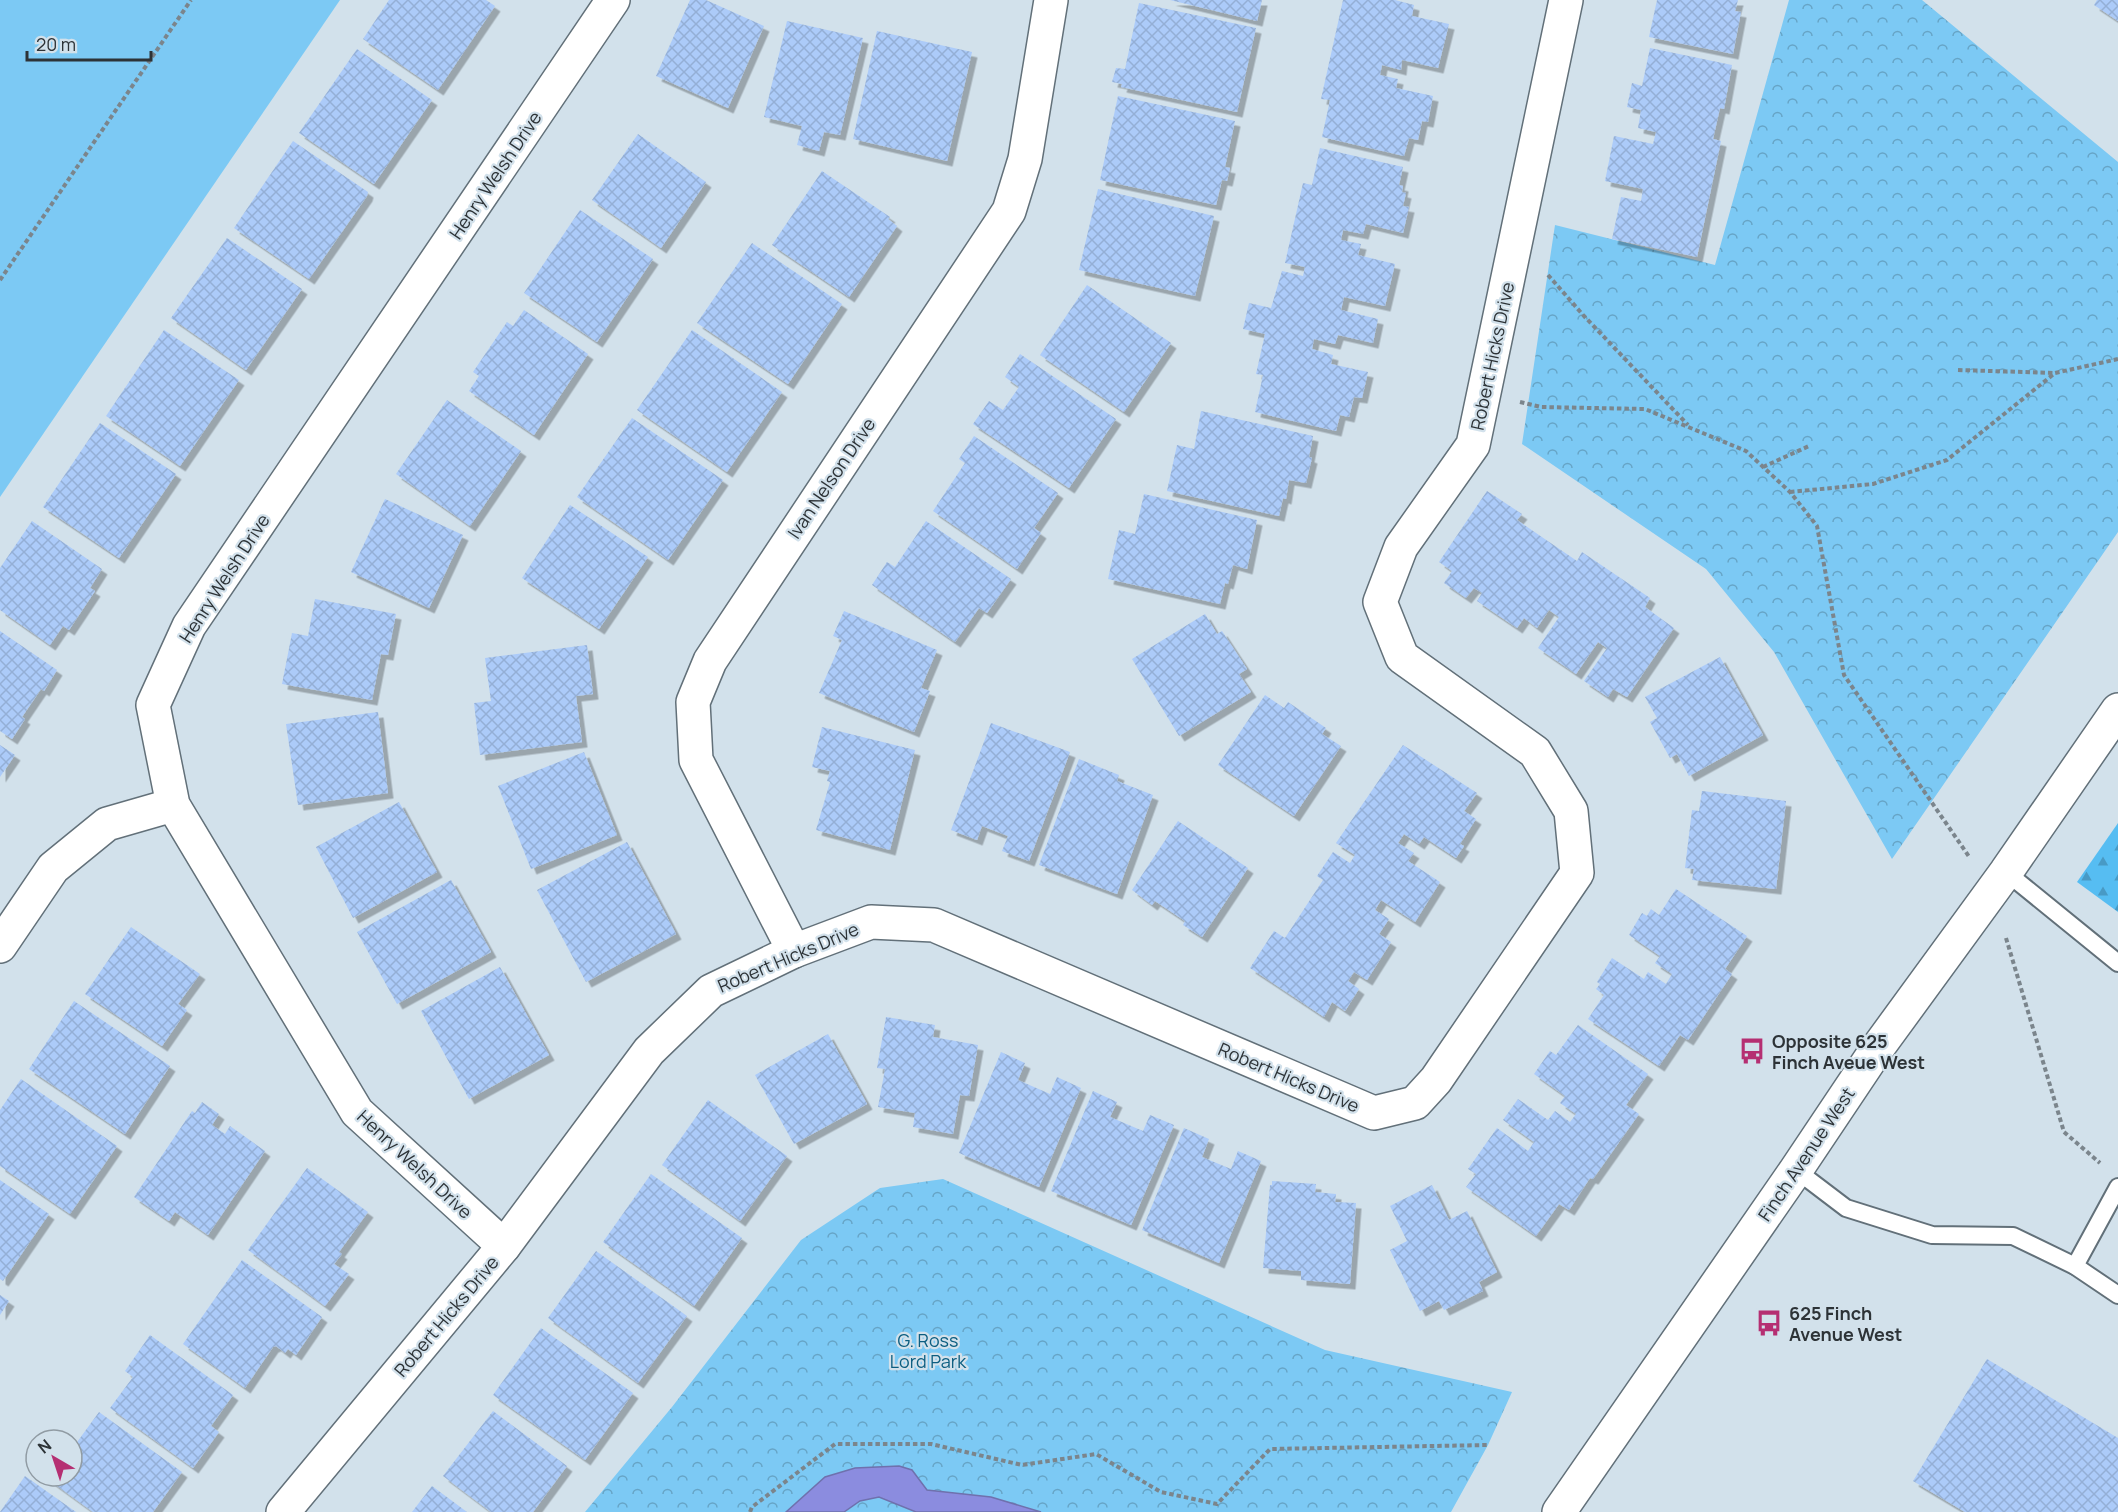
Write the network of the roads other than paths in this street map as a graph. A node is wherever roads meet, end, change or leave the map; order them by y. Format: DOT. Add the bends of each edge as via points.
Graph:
graph roads {
  1 [pos="613,0"];
  2 [pos="1051,0"];
  3 [pos="1566,0"];
  4 [pos="2118,710"];
  5 [pos="173,805"];
  6 [pos="1999,881"];
  7 [pos="0,946"];
  8 [pos="794,951"];
  9 [pos="2118,963"];
  10 [pos="1796,1170"];
  11 [pos="2118,1187"];
  12 [pos="504,1246"];
  13 [pos="2075,1266"];
  14 [pos="2118,1295"];
  15 [pos="282,1512"];
  16 [pos="1559,1512"];
  1 -- 5 [label="street, Henry Welsh Drive" via="189,626 153,705"];
  2 -- 8 [label="street, Ivan Nelson Drive" via="1025,159 1009,211 710,661 693,702 696,760"];
  3 -- 8 [label="street, Robert Hicks Drive" via="1473,445 1401,547 1380,602 1402,657 1535,752 1571,811 1577,873 1436,1080 1415,1102 1374,1113 934,925 871,922"];
  4 -- 6 [label="street, Finch Avenue West"];
  5 -- 7 [label="street" via="107,824 54,868"];
  5 -- 12 [label="street, Henry Welsh Drive" via="357,1112"];
  6 -- 9 [label="lane"];
  6 -- 10 [label="street, Finch Avenue West"];
  8 -- 12 [label="street, Robert Hicks Drive" via="711,991 649,1052"];
  10 -- 13 [label="lane" via="1846,1208 1932,1235 2013,1236"];
  10 -- 16 [label="street, Finch Avenue West"];
  11 -- 13 [label="lane"];
  12 -- 15 [label="street, Robert Hicks Drive"];
  13 -- 14 [label="lane"];
}
